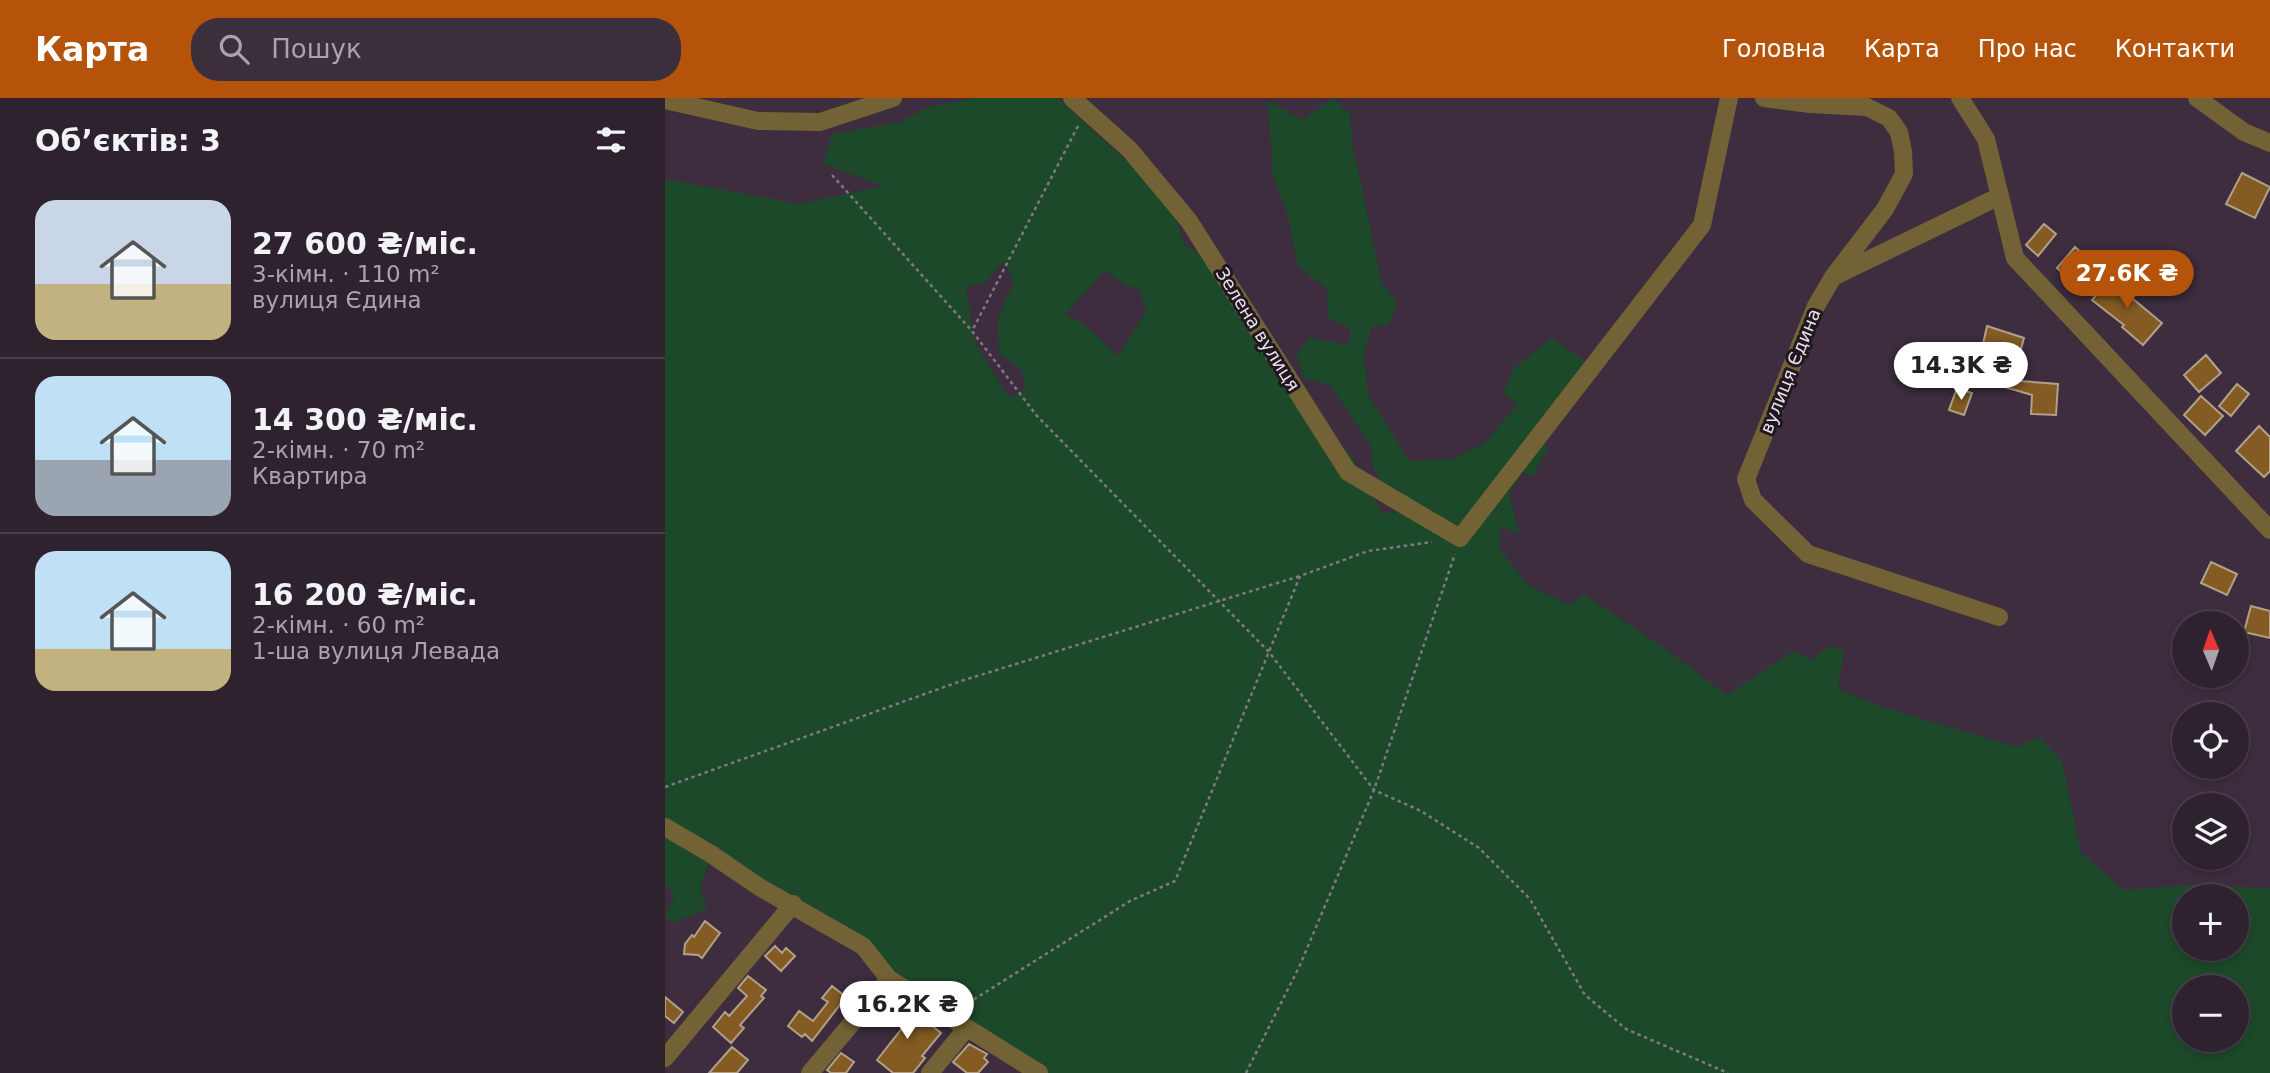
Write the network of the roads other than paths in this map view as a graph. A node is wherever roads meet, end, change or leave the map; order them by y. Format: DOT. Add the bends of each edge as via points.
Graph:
graph roads {
  1 [pos="893,98"];
  2 [pos="1072,98"];
  3 [pos="1729,98"];
  4 [pos="1764,98"];
  5 [pos="1960,98"];
  6 [pos="2201,99"];
  7 [pos="665,100"];
  8 [pos="2270,143"];
  9 [pos="2000,196"];
  10 [pos="1832,278"];
  11 [pos="2270,530"];
  12 [pos="1999,617"];
  13 [pos="665,827"];
  14 [pos="793,904"];
  15 [pos="889,979"];
  16 [pos="964,1026"];
  17 [pos="665,1058"];
  18 [pos="810,1073"];
  19 [pos="930,1073"];
  20 [pos="1039,1073"];
  1 -- 7 [label="street" via="820,122 758,121"];
  2 -- 3 [label="street, Зелена вулиця" via="1129,149 1189,221 1348,472 1460,538 1702,225"];
  4 -- 10 [label="street, вулиця Єдина" via="1867,107 1889,118 1899,132 1904,174 1885,209"];
  5 -- 9 [label="street" via="1986,139"];
  6 -- 8 [label="street" via="2244,132"];
  9 -- 10 [label="street"];
  9 -- 11 [label="street" via="2015,258"];
  10 -- 12 [label="street, вулиця Єдина" via="1816,306 1746,479 1753,500 1808,554"];
  13 -- 14 [label="street"];
  14 -- 15 [label="street" via="863,946"];
  14 -- 17 [label="street"];
  15 -- 16 [label="street"];
  15 -- 18 [label="street"];
  16 -- 19 [label="street"];
  16 -- 20 [label="street"];
}
